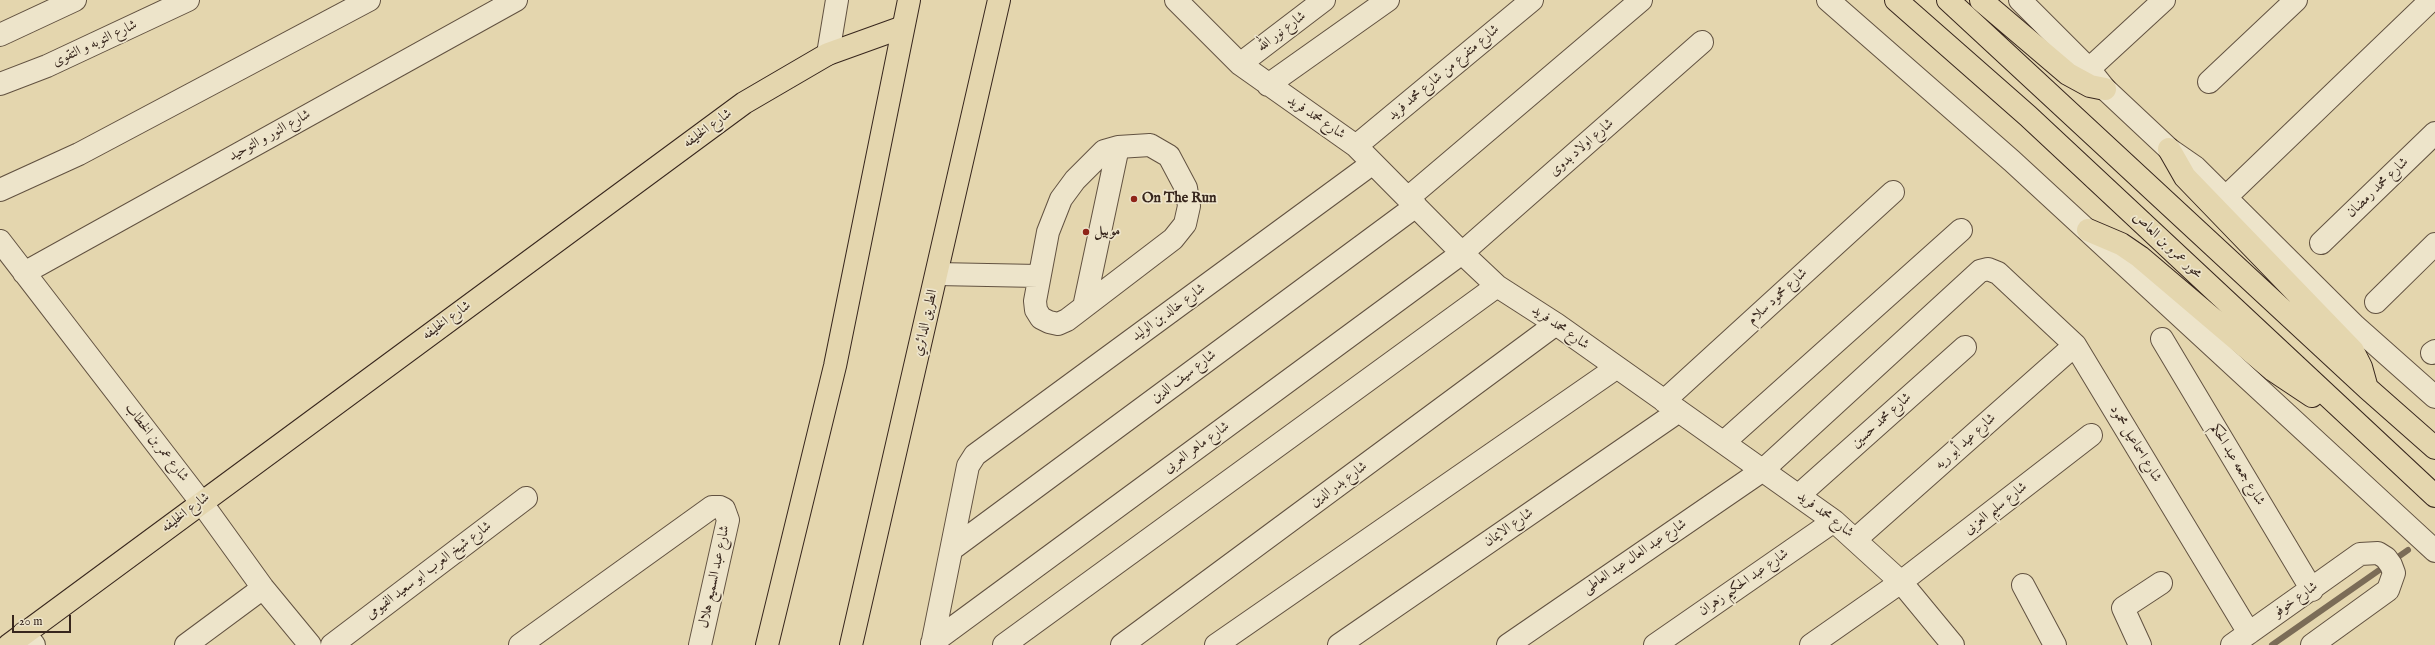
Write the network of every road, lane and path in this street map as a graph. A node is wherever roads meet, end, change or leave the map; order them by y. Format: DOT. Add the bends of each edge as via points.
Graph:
graph roads {
  1 [pos="75,0"];
  2 [pos="188,0"];
  3 [pos="369,0"];
  4 [pos="516,0"];
  5 [pos="837,0"];
  6 [pos="908,0"];
  7 [pos="999,0"];
  8 [pos="1176,0"];
  9 [pos="1324,0"];
  10 [pos="1388,0"];
  11 [pos="1532,0"];
  12 [pos="1641,0"];
  13 [pos="1828,0"];
  14 [pos="1896,0"];
  15 [pos="1948,0"];
  16 [pos="2164,0"];
  17 [pos="2296,0"];
  18 [pos="2431,0"];
  19 [pos="1982,1"];
  20 [pos="2027,2"];
  21 [pos="903,27"];
  22 [pos="0,35"];
  23 [pos="1702,42"];
  24 [pos="828,54"];
  25 [pos="1240,64"];
  26 [pos="2089,70"];
  27 [pos="2209,82"];
  28 [pos="0,84"];
  29 [pos="1268,85"];
  30 [pos="2106,89"];
  31 [pos="2435,133"];
  32 [pos="1356,146"];
  33 [pos="1118,147"];
  34 [pos="2170,148"];
  35 [pos="1373,163"];
  36 [pos="0,190"];
  37 [pos="1893,192"];
  38 [pos="2226,197"];
  39 [pos="1412,202"];
  40 [pos="1961,230"];
  41 [pos="2088,230"];
  42 [pos="0,241"];
  43 [pos="2321,243"];
  44 [pos="2435,244"];
  45 [pos="1462,253"];
  46 [pos="24,272"];
  47 [pos="1998,273"];
  48 [pos="937,274"];
  49 [pos="1038,276"];
  50 [pos="1497,286"];
  51 [pos="2376,302"];
  52 [pos="1084,307"];
  53 [pos="1556,324"];
  54 [pos="2162,339"];
  55 [pos="2075,345"];
  56 [pos="1965,347"];
  57 [pos="1616,368"];
  58 [pos="2367,388"];
  59 [pos="2435,397"];
  60 [pos="1671,406"];
  61 [pos="2339,406"];
  62 [pos="2091,435"];
  63 [pos="1724,442"];
  64 [pos="2435,448"];
  65 [pos="1763,470"];
  66 [pos="1799,495"];
  67 [pos="2435,496"];
  68 [pos="526,498"];
  69 [pos="201,502"];
  70 [pos="1834,521"];
  71 [pos="1856,540"];
  72 [pos="952,549"];
  73 [pos="2435,551"];
  74 [pos="1901,582"];
  75 [pos="2161,583"];
  76 [pos="2023,585"];
  77 [pos="263,588"];
  78 [pos="2312,590"];
  79 [pos="2241,639"];
  80 [pos="22,641"];
  81 [pos="932,644"];
  82 [pos="186,645"];
  83 [pos="310,645"];
  84 [pos="332,645"];
  85 [pos="520,645"];
  86 [pos="700,645"];
  87 [pos="767,645"];
  88 [pos="851,645"];
  89 [pos="1004,645"];
  90 [pos="1122,645"];
  91 [pos="1216,645"];
  92 [pos="1339,645"];
  93 [pos="1508,645"];
  94 [pos="1655,645"];
  95 [pos="1811,645"];
  96 [pos="1953,645"];
  97 [pos="2055,645"];
  98 [pos="2140,645"];
  99 [pos="2312,645"];
  1 -- 22 [label="street"];
  2 -- 28 [label="street, شارع التوبه و التقوى" via="47,66"];
  3 -- 36 [label="street" via="79,154"];
  4 -- 46 [label="street, شارع النور و التوحيد"];
  5 -- 24 [label="street"];
  6 -- 21 [label="main road"];
  7 -- 48 [label="main road, الطريق الدائري"];
  8 -- 25 [label="street, شارع محمد فريد"];
  9 -- 25 [label="street, شارع نور الله"];
  10 -- 29 [label="street"];
  11 -- 32 [label="street, شارع متفرع من شارع محمد فريد"];
  12 -- 39 [label="street, شارع سيف الدين"];
  13 -- 41 [label="street"];
  14 -- 61 [label="main road, محور عمرو بن العاص" via="2028,116"];
  15 -- 58 [label="main road"];
  16 -- 26 [label="street"];
  17 -- 27 [label="street"];
  18 -- 38 [label="street"];
  19 -- 30 [label="main road" via="2068,74 2078,81"];
  20 -- 26 [label="street"];
  21 -- 24 [label="main road, شارع الخليفه"];
  21 -- 87 [label="main road" via="835,366"];
  23 -- 45 [label="street, شارع اولاد بدوى"];
  24 -- 69 [label="main road, شارع الخليفه" via="744,103"];
  25 -- 29 [label="street, شارع محمد فريد"];
  26 -- 30 [label="street"];
  29 -- 32 [label="street, شارع محمد فريد"];
  30 -- 34 [label="street"];
  31 -- 43 [label="street, شارع محمد رمضان"];
  32 -- 35 [label="street, شارع محمد فريد"];
  33 -- 49 [label="street" via="1098,156 1061,199 1052,220"];
  33 -- 52 [label="street"];
  33 -- 52 [label="street" via="1150,145 1169,156 1186,188 1188,216 1180,233"];
  34 -- 38 [label="street"];
  34 -- 58 [label="main road" via="2184,177 2353,351"];
  35 -- 39 [label="street, شارع محمد فريد"];
  35 -- 72 [label="street, شارع خالد بن الوليد" via="980,451 968,466"];
  37 -- 60 [label="street, شارع محمود سلام"];
  38 -- 59 [label="street" via="2355,326"];
  39 -- 45 [label="street, شارع محمد فريد"];
  39 -- 72 [label="street, شارع سيف الدين"];
  40 -- 63 [label="street"];
  41 -- 61 [label="main road" via="2121,244 2140,257 2274,370 2306,393"];
  41 -- 73 [label="street"];
  42 -- 46 [label="street, شارع عمر بن الخطاب"];
  44 -- 51 [label="street"];
  45 -- 50 [label="street, شارع محمد فريد"];
  45 -- 81 [label="street, شارع ماهر العربى"];
  46 -- 69 [label="street, شارع عمر بن الخطاب"];
  47 -- 55 [label="street, شارع اسماعيل محمود"];
  47 -- 65 [label="street, شارع عبد العال عبد العاطى" via="1988,269 1980,271"];
  48 -- 49 [label="street"];
  48 -- 88 [label="main road, الطريق الدائري"];
  49 -- 52 [label="street" via="1035,301 1036,310 1041,318 1058,324"];
  50 -- 53 [label="street, شارع محمد فريد"];
  50 -- 89 [label="street"];
  53 -- 57 [label="street, شارع محمد فريد"];
  53 -- 90 [label="street, شارع بدر الدين"];
  54 -- 78 [label="street, شارع جمعه عبد الحكم"];
  55 -- 71 [label="street, شارع عيد أبو ريه"];
  55 -- 79 [label="street, شارع اسماعيل محمود"];
  56 -- 66 [label="street, شارع محمد حسين"];
  57 -- 60 [label="street, شارع محمد فريد"];
  57 -- 91 [label="street"];
  58 -- 64 [label="main road"];
  60 -- 63 [label="street, شارع محمد فريد"];
  60 -- 92 [label="street, شارع الايمان"];
  61 -- 67 [label="main road, محور عمرو بن العاص"];
  62 -- 74 [label="street, شارع سليم العزبى"];
  63 -- 65 [label="street, شارع محمد فريد"];
  65 -- 66 [label="street, شارع محمد فريد"];
  65 -- 93 [label="street, شارع عبد العال عبد العاطى"];
  66 -- 70 [label="street, شارع محمد فريد"];
  68 -- 84 [label="street, شارع شيخ العرب ابو سعيد الفيومى"];
  69 -- 77 [label="street, شارع عمر بن الخطاب"];
  69 -- 80 [label="main road, شارع الخليفه"];
  70 -- 71 [label="street, شارع محمد فريد"];
  70 -- 94 [label="street, شارع عبد الحكيم زهران"];
  71 -- 74 [label="street, شارع محمد فريد"];
  72 -- 81 [label="street"];
  74 -- 95 [label="street, شارع سليم العزبى"];
  74 -- 96 [label="street, شارع محمد فريد"];
  75 -- 98 [label="street" via="2124,607"];
  76 -- 97 [label="street"];
  77 -- 82 [label="street"];
  77 -- 83 [label="street, شارع عمر بن الخطاب"];
  78 -- 79 [label="street, شارع خوفو"];
  78 -- 99 [label="street, شارع خوفو" via="2360,554 2378,553 2391,565 2394,573 2388,590"];
  85 -- 86 [label="street, شارع عبد السميع هلال" via="712,507 724,509 728,520"];
}
